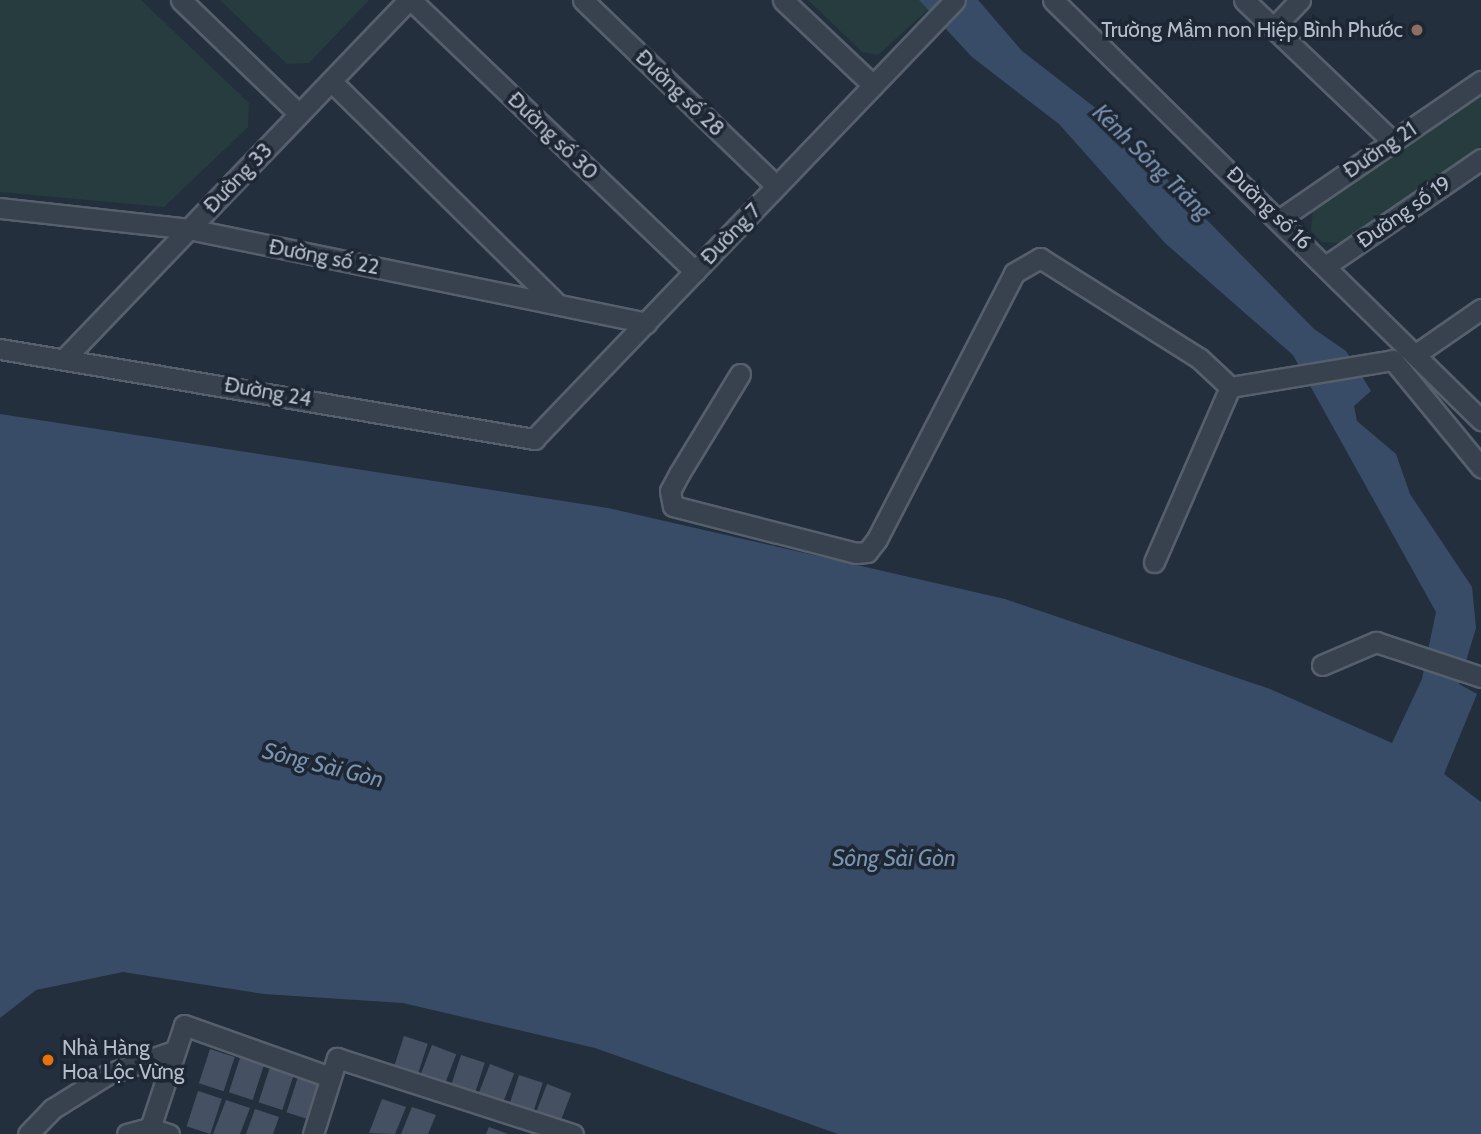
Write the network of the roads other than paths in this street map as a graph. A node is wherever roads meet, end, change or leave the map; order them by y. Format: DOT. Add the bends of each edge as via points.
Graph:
graph roads {
  1 [pos="181,0"];
  2 [pos="410,0"];
  3 [pos="583,0"];
  4 [pos="783,0"];
  5 [pos="956,0"];
  6 [pos="1053,0"];
  7 [pos="1244,0"];
  8 [pos="1300,0"];
  9 [pos="1273,28"];
  10 [pos="331,81"];
  11 [pos="1481,81"];
  12 [pos="873,86"];
  13 [pos="299,114"];
  14 [pos="1392,141"];
  15 [pos="1481,159"];
  16 [pos="776,187"];
  17 [pos="0,208"];
  18 [pos="1280,219"];
  19 [pos="189,229"];
  20 [pos="1327,265"];
  21 [pos="695,271"];
  22 [pos="557,304"];
  23 [pos="1481,309"];
  24 [pos="646,323"];
  25 [pos="0,349"];
  26 [pos="1416,354"];
  27 [pos="68,356"];
  28 [pos="740,374"];
  29 [pos="1230,387"];
  30 [pos="1481,420"];
  31 [pos="534,439"];
  32 [pos="1481,467"];
  33 [pos="1154,562"];
  34 [pos="1322,665"];
  35 [pos="1480,677"];
  36 [pos="174,1051"];
  37 [pos="333,1067"];
  38 [pos="159,1131"];
  39 [pos="28,1134"];
  40 [pos="127,1134"];
  41 [pos="313,1134"];
  42 [pos="573,1134"];
  1 -- 13 [label="street"];
  2 -- 10 [label="street, Đường 33"];
  2 -- 21 [label="street, Đường số 30"];
  3 -- 16 [label="street, Đường số 28"];
  4 -- 12 [label="street"];
  5 -- 12 [label="street, Đường 7"];
  6 -- 18 [label="street, Đường số 16"];
  7 -- 9 [label="street"];
  8 -- 9 [label="street"];
  9 -- 14 [label="street"];
  10 -- 13 [label="street, Đường 33"];
  10 -- 22 [label="street"];
  11 -- 14 [label="street, Đường 21"];
  12 -- 16 [label="street, Đường 7"];
  13 -- 19 [label="street, Đường 33"];
  14 -- 18 [label="street, Đường 21"];
  15 -- 20 [label="street, Đường số 19"];
  16 -- 21 [label="street, Đường 7"];
  17 -- 19 [label="street, Đường số 22"];
  18 -- 20 [label="street, Đường số 16"];
  19 -- 22 [label="street, Đường số 22"];
  19 -- 27 [label="street, Đường 33"];
  20 -- 26 [label="street, Đường số 16"];
  21 -- 24 [label="street, Đường 7"];
  22 -- 24 [label="street, Đường số 22"];
  23 -- 26 [label="street"];
  24 -- 31 [label="street, Đường 7"];
  25 -- 27 [label="street, Đường 24"];
  26 -- 30 [label="street, Đường số 16"];
  27 -- 31 [label="street, Đường 24"];
  28 -- 29 [label="street" via="670,491 673,506 856,553 867,552 877,539 1014,273 1028,260 1040,258 1199,358"];
  29 -- 32 [label="street" via="1393,360"];
  29 -- 33 [label="street"];
  34 -- 35 [label="street" via="1376,642"];
  36 -- 37 [label="street" via="184,1025"];
  36 -- 38 [label="street"];
  36 -- 39 [label="street" via="108,1074 52,1110"];
  37 -- 41 [label="street"];
  37 -- 42 [label="street"];
  38 -- 40 [label="street"];
}
